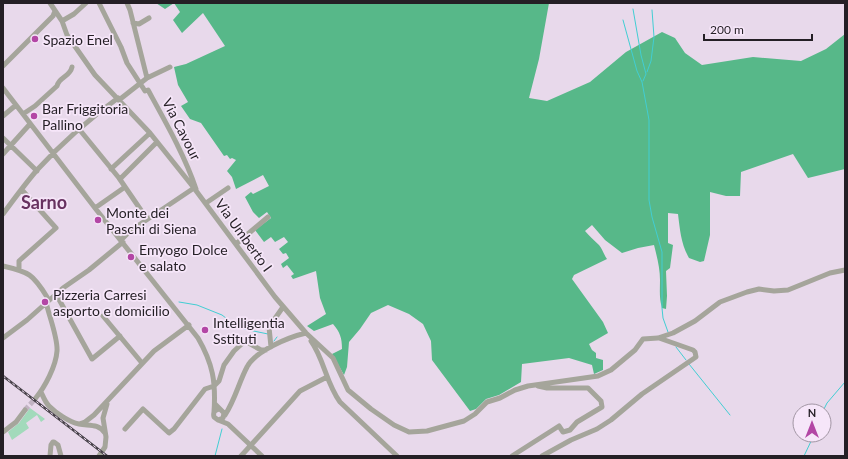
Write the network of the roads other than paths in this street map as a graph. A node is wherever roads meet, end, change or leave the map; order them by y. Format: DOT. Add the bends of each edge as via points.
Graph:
graph roads {
  1 [pos="50,3"];
  2 [pos="86,3"];
  3 [pos="99,3"];
  4 [pos="127,3"];
  5 [pos="55,11"];
  6 [pos="150,18"];
  7 [pos="62,21"];
  8 [pos="133,24"];
  9 [pos="3,66"];
  10 [pos="72,67"];
  11 [pos="170,67"];
  12 [pos="146,78"];
  13 [pos="140,83"];
  14 [pos="3,88"];
  15 [pos="118,99"];
  16 [pos="16,105"];
  17 [pos="23,114"];
  18 [pos="3,116"];
  19 [pos="30,124"];
  20 [pos="79,129"];
  21 [pos="150,133"];
  22 [pos="3,138"];
  23 [pos="157,142"];
  24 [pos="10,146"];
  25 [pos="3,154"];
  26 [pos="54,154"];
  27 [pos="111,168"];
  28 [pos="37,171"];
  29 [pos="120,179"];
  30 [pos="125,187"];
  31 [pos="228,188"];
  32 [pos="22,190"];
  33 [pos="196,190"];
  34 [pos="206,203"];
  35 [pos="95,208"];
  36 [pos="3,214"];
  37 [pos="268,217"];
  38 [pos="147,220"];
  39 [pos="122,241"];
  40 [pos="236,244"];
  41 [pos="3,266"];
  42 [pos="19,270"];
  43 [pos="845,270"];
  44 [pos="56,294"];
  45 [pos="46,302"];
  46 [pos="283,307"];
  47 [pos="104,316"];
  48 [pos="189,325"];
  49 [pos="306,333"];
  50 [pos="120,336"];
  51 [pos="3,338"];
  52 [pos="658,338"];
  53 [pos="272,347"];
  54 [pos="266,350"];
  55 [pos="142,363"];
  56 [pos="327,377"];
  57 [pos="533,385"];
  58 [pos="214,386"];
  59 [pos="41,392"];
  60 [pos="35,399"];
  61 [pos="108,401"];
  62 [pos="229,409"];
  63 [pos="25,410"];
  64 [pos="218,410"];
  65 [pos="94,415"];
  66 [pos="224,416"];
  67 [pos="103,418"];
  68 [pos="218,420"];
  69 [pos="79,424"];
  70 [pos="228,424"];
  71 [pos="94,426"];
  72 [pos="124,428"];
  73 [pos="3,432"];
  74 [pos="105,433"];
  75 [pos="250,445"];
  76 [pos="50,456"];
  77 [pos="61,456"];
  78 [pos="99,456"];
  79 [pos="241,456"];
  80 [pos="262,456"];
  81 [pos="397,456"];
  82 [pos="512,456"];
  83 [pos="542,456"];
  1 -- 5 [label="street"];
  2 -- 7 [label="street"];
  3 -- 13 [label="street, Via Cavour" via="127,63"];
  4 -- 8 [label="street"];
  5 -- 7 [label="street"];
  5 -- 9 [label="street"];
  6 -- 8 [label="street"];
  7 -- 15 [label="street" via="67,35 80,55"];
  8 -- 12 [label="street"];
  10 -- 17 [label="street" via="57,86"];
  11 -- 12 [label="street"];
  12 -- 13 [label="street"];
  13 -- 15 [label="street"];
  13 -- 33 [label="street, Via Cavour" via="145,92 148,90 160,112 191,173"];
  14 -- 16 [label="street"];
  15 -- 20 [label="street"];
  15 -- 21 [label="street"];
  16 -- 17 [label="street"];
  16 -- 18 [label="street"];
  17 -- 19 [label="street"];
  19 -- 24 [label="street"];
  19 -- 26 [label="street"];
  20 -- 26 [label="street"];
  20 -- 27 [label="street"];
  21 -- 23 [label="street"];
  21 -- 27 [label="street"];
  22 -- 24 [label="street"];
  23 -- 29 [label="street"];
  23 -- 33 [label="street"];
  24 -- 25 [label="street"];
  24 -- 28 [label="street"];
  26 -- 28 [label="street"];
  26 -- 35 [label="street"];
  27 -- 29 [label="street"];
  28 -- 32 [label="street"];
  29 -- 30 [label="street"];
  30 -- 35 [label="street"];
  30 -- 38 [label="street"];
  31 -- 34 [label="street"];
  32 -- 36 [label="street"];
  32 -- 42 [label="street" via="56,228 19,261"];
  33 -- 34 [label="street, Via Umberto I"];
  33 -- 38 [label="street"];
  34 -- 40 [label="street, Via Umberto I"];
  35 -- 39 [label="street"];
  37 -- 40 [label="street"];
  38 -- 39 [label="street"];
  39 -- 44 [label="street"];
  39 -- 48 [label="street"];
  40 -- 46 [label="street, Via Umberto I"];
  41 -- 42 [label="street"];
  42 -- 45 [label="street" via="32,276 39,284 48,297"];
  43 -- 52 [label="street" via="830,273 788,290 758,288 720,302 695,320 669,335"];
  44 -- 45 [label="street"];
  44 -- 50 [label="street" via="92,359"];
  45 -- 51 [label="street"];
  45 -- 59 [label="street" via="57,351"];
  46 -- 49 [label="street, Via Umberto I"];
  46 -- 53 [label="street" via="269,327"];
  47 -- 50 [label="street"];
  48 -- 55 [label="street"];
  48 -- 58 [label="street" via="207,352 214,375"];
  49 -- 53 [label="street"];
  49 -- 56 [label="street" via="317,350"];
  49 -- 57 [label="street" via="333,358 348,390 394,425 409,432 427,431 464,421 487,402"];
  50 -- 55 [label="street"];
  52 -- 57 [label="street" via="643,339 635,350 612,370 598,376"];
  52 -- 83 [label="street" via="692,350 696,357 642,394 611,420"];
  53 -- 54 [label="street"];
  54 -- 58 [label="street" via="245,341 224,365 219,381"];
  54 -- 62 [label="street" via="248,366"];
  55 -- 61 [label="street"];
  56 -- 75 [label="street" via="300,391"];
  56 -- 81 [label="street" via="340,402"];
  57 -- 82 [label="street" via="547,388 588,388 601,401 602,407 577,422 570,430 563,432 559,426"];
  58 -- 64 [label="street" via="214,404"];
  58 -- 72 [label="street" via="205,389 169,432 143,410"];
  59 -- 60 [label="street"];
  59 -- 69 [label="street" via="48,405"];
  61 -- 65 [label="street"];
  61 -- 67 [label="street"];
  62 -- 64 [label="street"];
  62 -- 66 [label="street"];
  63 -- 73 [label="street" via="16,422"];
  64 -- 66 [label="street" via="224,411"];
  64 -- 68 [label="street" via="214,417"];
  65 -- 69 [label="street"];
  65 -- 71 [label="street"];
  66 -- 68 [label="street"];
  66 -- 70 [label="street"];
  67 -- 71 [label="street"];
  67 -- 74 [label="street"];
  68 -- 70 [label="street"];
  69 -- 71 [label="street"];
  70 -- 75 [label="street"];
  71 -- 74 [label="street" via="101,428"];
  74 -- 78 [label="street" via="105,447"];
  75 -- 79 [label="street"];
  75 -- 80 [label="street"];
  76 -- 77 [label="street" via="52,442 58,445"];
}
